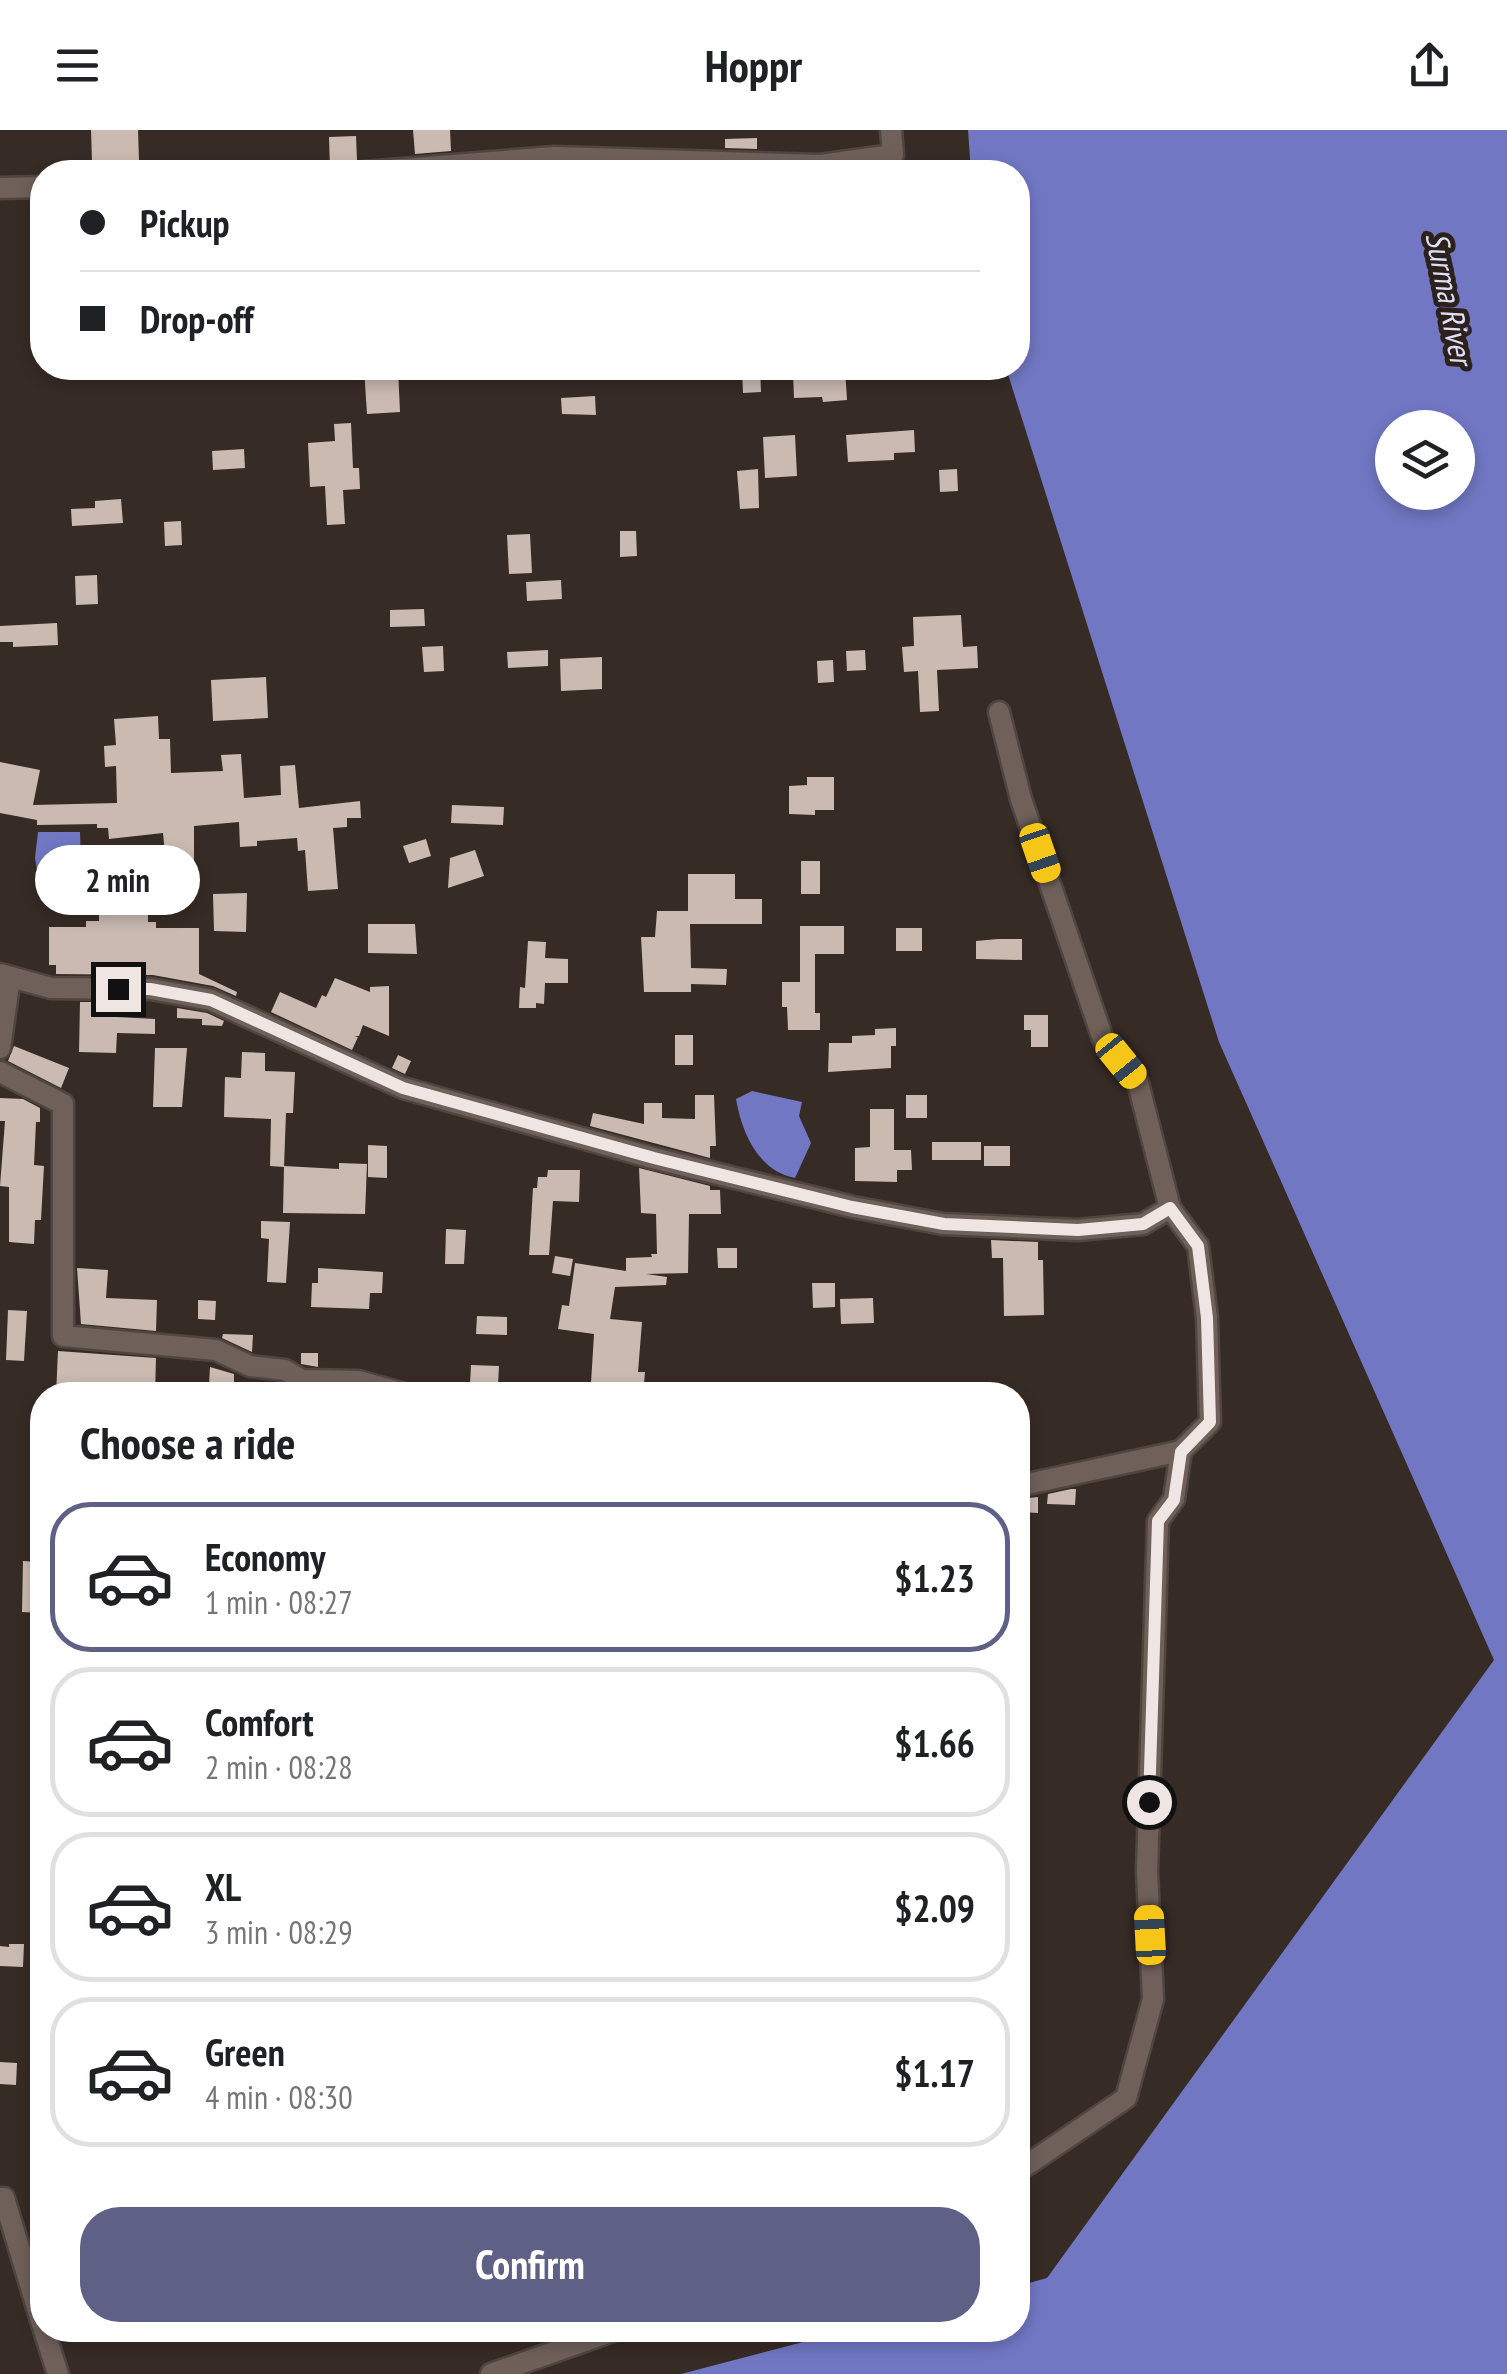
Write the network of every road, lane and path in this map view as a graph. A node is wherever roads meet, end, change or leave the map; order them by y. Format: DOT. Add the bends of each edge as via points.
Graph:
graph roads {
  1 [pos="890,130"];
  2 [pos="516,160"];
  3 [pos="643,160"];
  4 [pos="859,160"];
  5 [pos="30,187"];
  6 [pos="0,188"];
  7 [pos="998,712"];
  8 [pos="5,975"];
  9 [pos="0,1048"];
  10 [pos="0,1072"];
  11 [pos="1170,1208"];
  12 [pos="358,1382"];
  13 [pos="1181,1452"];
  14 [pos="1030,1483"];
  15 [pos="1030,2163"];
  16 [pos="0,2198"];
  17 [pos="30,2282"];
  18 [pos="48,2342"];
  19 [pos="582,2342"];
  20 [pos="58,2374"];
  21 [pos="491,2374"];
  1 -- 4 [label="street" via="892,155"];
  2 -- 3 [label="street"];
  5 -- 6 [label="street"];
  7 -- 11 [label="street" via="1103,1039 1138,1083"];
  8 -- 9 [label="street"];
  8 -- 11 [label="street" via="51,988 150,989 211,1000 403,1088 852,1207 944,1224 1078,1230 1143,1224"];
  10 -- 12 [label="street" via="63,1104 63,1336 216,1350 302,1380"];
  11 -- 13 [label="street" via="1198,1246 1207,1318 1210,1422"];
  13 -- 14 [label="street"];
  13 -- 15 [label="street" via="1174,1500 1158,1521 1147,1871 1154,1999 1126,2098"];
  16 -- 17 [label="street"];
  18 -- 20 [label="street"];
  19 -- 21 [label="street"];
}
